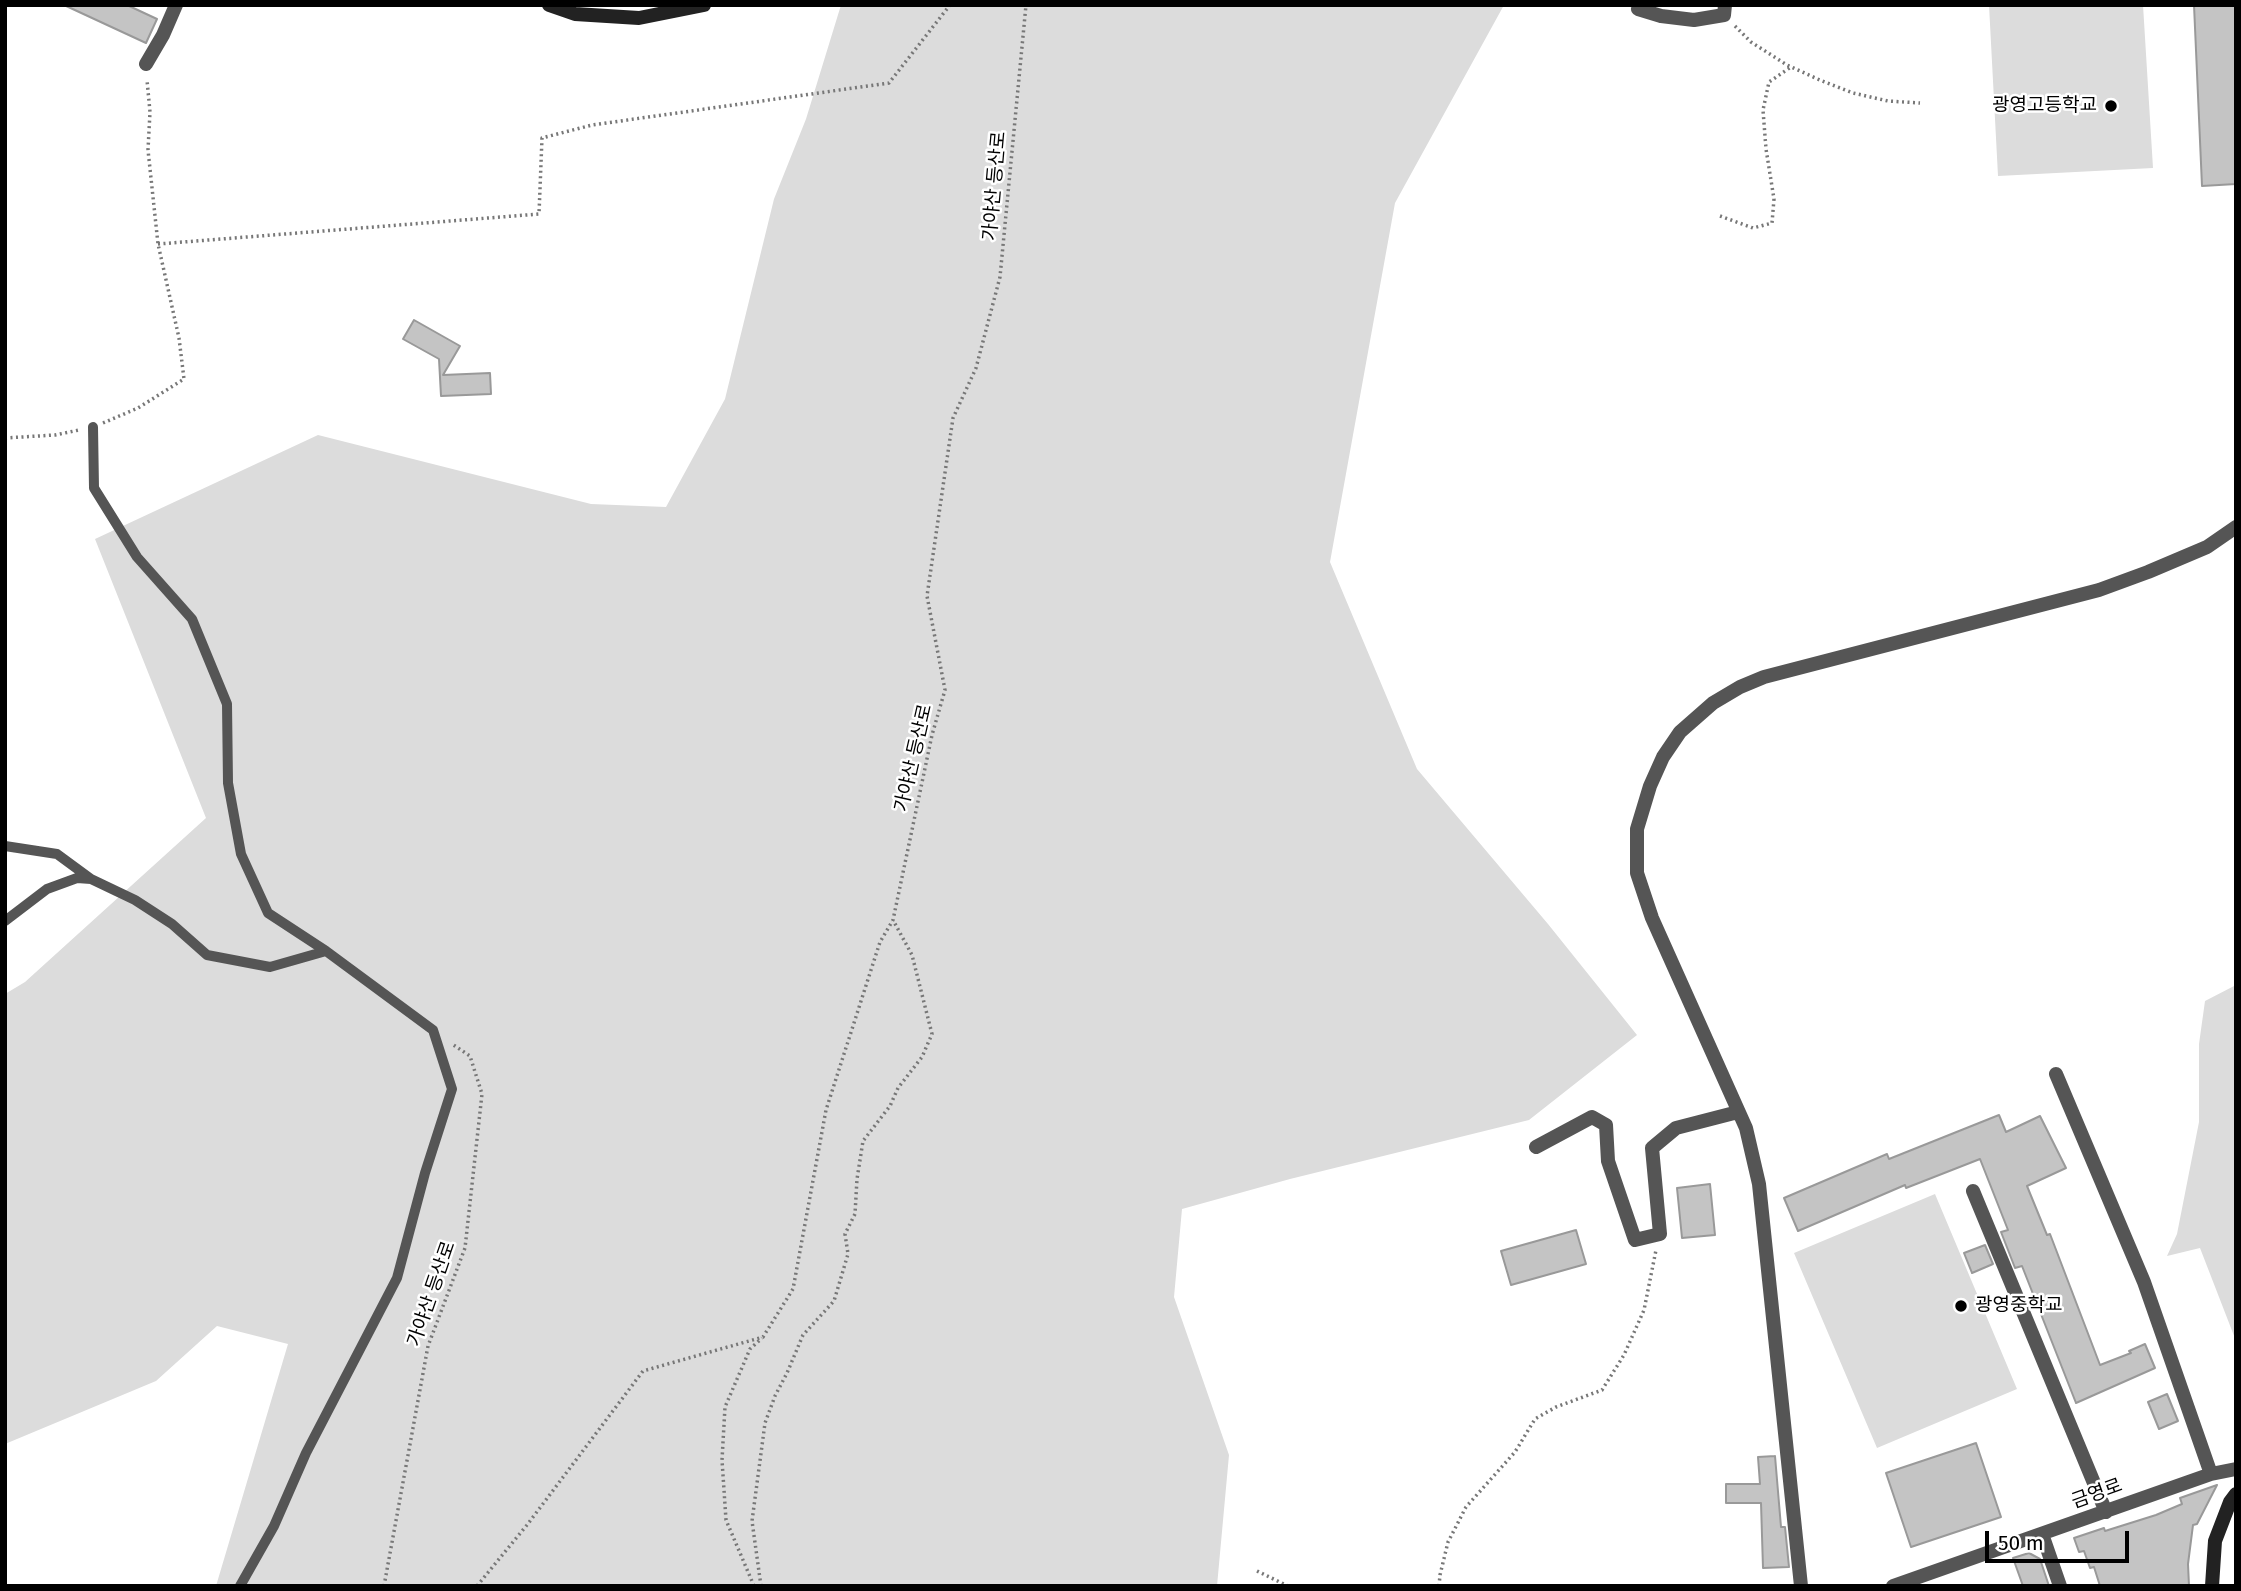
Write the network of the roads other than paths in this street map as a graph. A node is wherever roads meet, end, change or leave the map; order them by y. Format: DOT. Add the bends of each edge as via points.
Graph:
graph roads {
  1 [pos="176,5"];
  2 [pos="549,5"];
  3 [pos="704,5"];
  4 [pos="1638,9"];
  5 [pos="1725,10"];
  6 [pos="146,64"];
  7 [pos="93,427"];
  8 [pos="2236,527"];
  9 [pos="5,846"];
  10 [pos="91,879"];
  11 [pos="5,921"];
  12 [pos="326,951"];
  13 [pos="2056,1074"];
  14 [pos="1738,1112"];
  15 [pos="1536,1147"];
  16 [pos="1973,1191"];
  17 [pos="2236,1469"];
  18 [pos="2211,1474"];
  19 [pos="2236,1494"];
  20 [pos="2106,1512"];
  21 [pos="2042,1534"];
  22 [pos="1933,1579"];
  23 [pos="240,1586"];
  24 [pos="1801,1586"];
  25 [pos="1893,1586"];
  26 [pos="2060,1586"];
  27 [pos="2212,1586"];
  1 -- 6 [label="street"];
  2 -- 3 [label="street" via="575,14 639,18"];
  4 -- 5 [label="street" via="1694,20"];
  7 -- 12 [label="lane" via="94,488 137,556 192,619 227,704 228,783 241,854 268,913"];
  8 -- 14 [label="street" via="2207,547 2099,590 1764,677 1713,703 1680,732 1650,786 1637,829 1637,873 1652,918"];
  9 -- 10 [label="lane" via="57,854"];
  10 -- 11 [label="lane" via="77,878 47,889"];
  10 -- 12 [label="lane" via="172,924 207,955 270,967"];
  12 -- 23 [label="lane" via="433,1030 452,1089 397,1279"];
  13 -- 18 [label="street" via="2144,1282"];
  14 -- 15 [label="street" via="1676,1128 1652,1148 1660,1234 1635,1240 1608,1161 1606,1125 1592,1117"];
  14 -- 24 [label="street" via="1759,1184"];
  16 -- 20 [label="street"];
  17 -- 18 [label="street, 금영로"];
  18 -- 20 [label="street, 금영로"];
  19 -- 27 [label="street" via="2215,1541"];
  20 -- 21 [label="street, 금영로"];
  21 -- 22 [label="street, 금영로"];
  21 -- 26 [label="street"];
  22 -- 25 [label="street, 금영로"];
}
